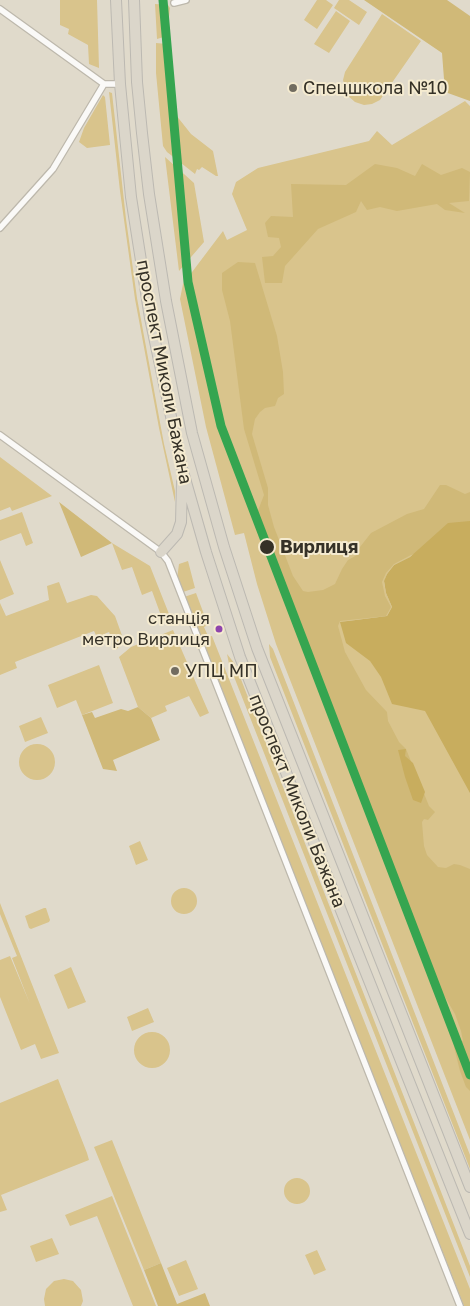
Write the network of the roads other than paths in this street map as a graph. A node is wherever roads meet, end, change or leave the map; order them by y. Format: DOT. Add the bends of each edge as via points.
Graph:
graph roads {
  1 [pos="116,0"];
  2 [pos="134,0"];
  3 [pos="186,0"];
  4 [pos="174,3"];
  5 [pos="0,9"];
  6 [pos="104,84"];
  7 [pos="120,84"];
  8 [pos="0,228"];
  9 [pos="0,434"];
  10 [pos="182,468"];
  11 [pos="161,552"];
  12 [pos="470,1186"];
  13 [pos="470,1234"];
  14 [pos="460,1306"];
  1 -- 7 [label="highway, проспект Миколи Бажана"];
  2 -- 12 [label="highway, проспект Миколи Бажана" via="142,133 166,302 192,433 224,547 257,648"];
  3 -- 4 [label="street"];
  5 -- 6 [label="street"];
  6 -- 7 [label="street"];
  6 -- 8 [label="street" via="53,170"];
  7 -- 10 [label="highway, проспект Миколи Бажана" via="131,197 150,318"];
  9 -- 11 [label="street"];
  10 -- 11 [label="highway" via="181,522 177,534"];
  10 -- 13 [label="highway, проспект Миколи Бажана" via="240,657"];
  11 -- 14 [label="street, проспект Миколи Бажана" via="168,561"];
}
